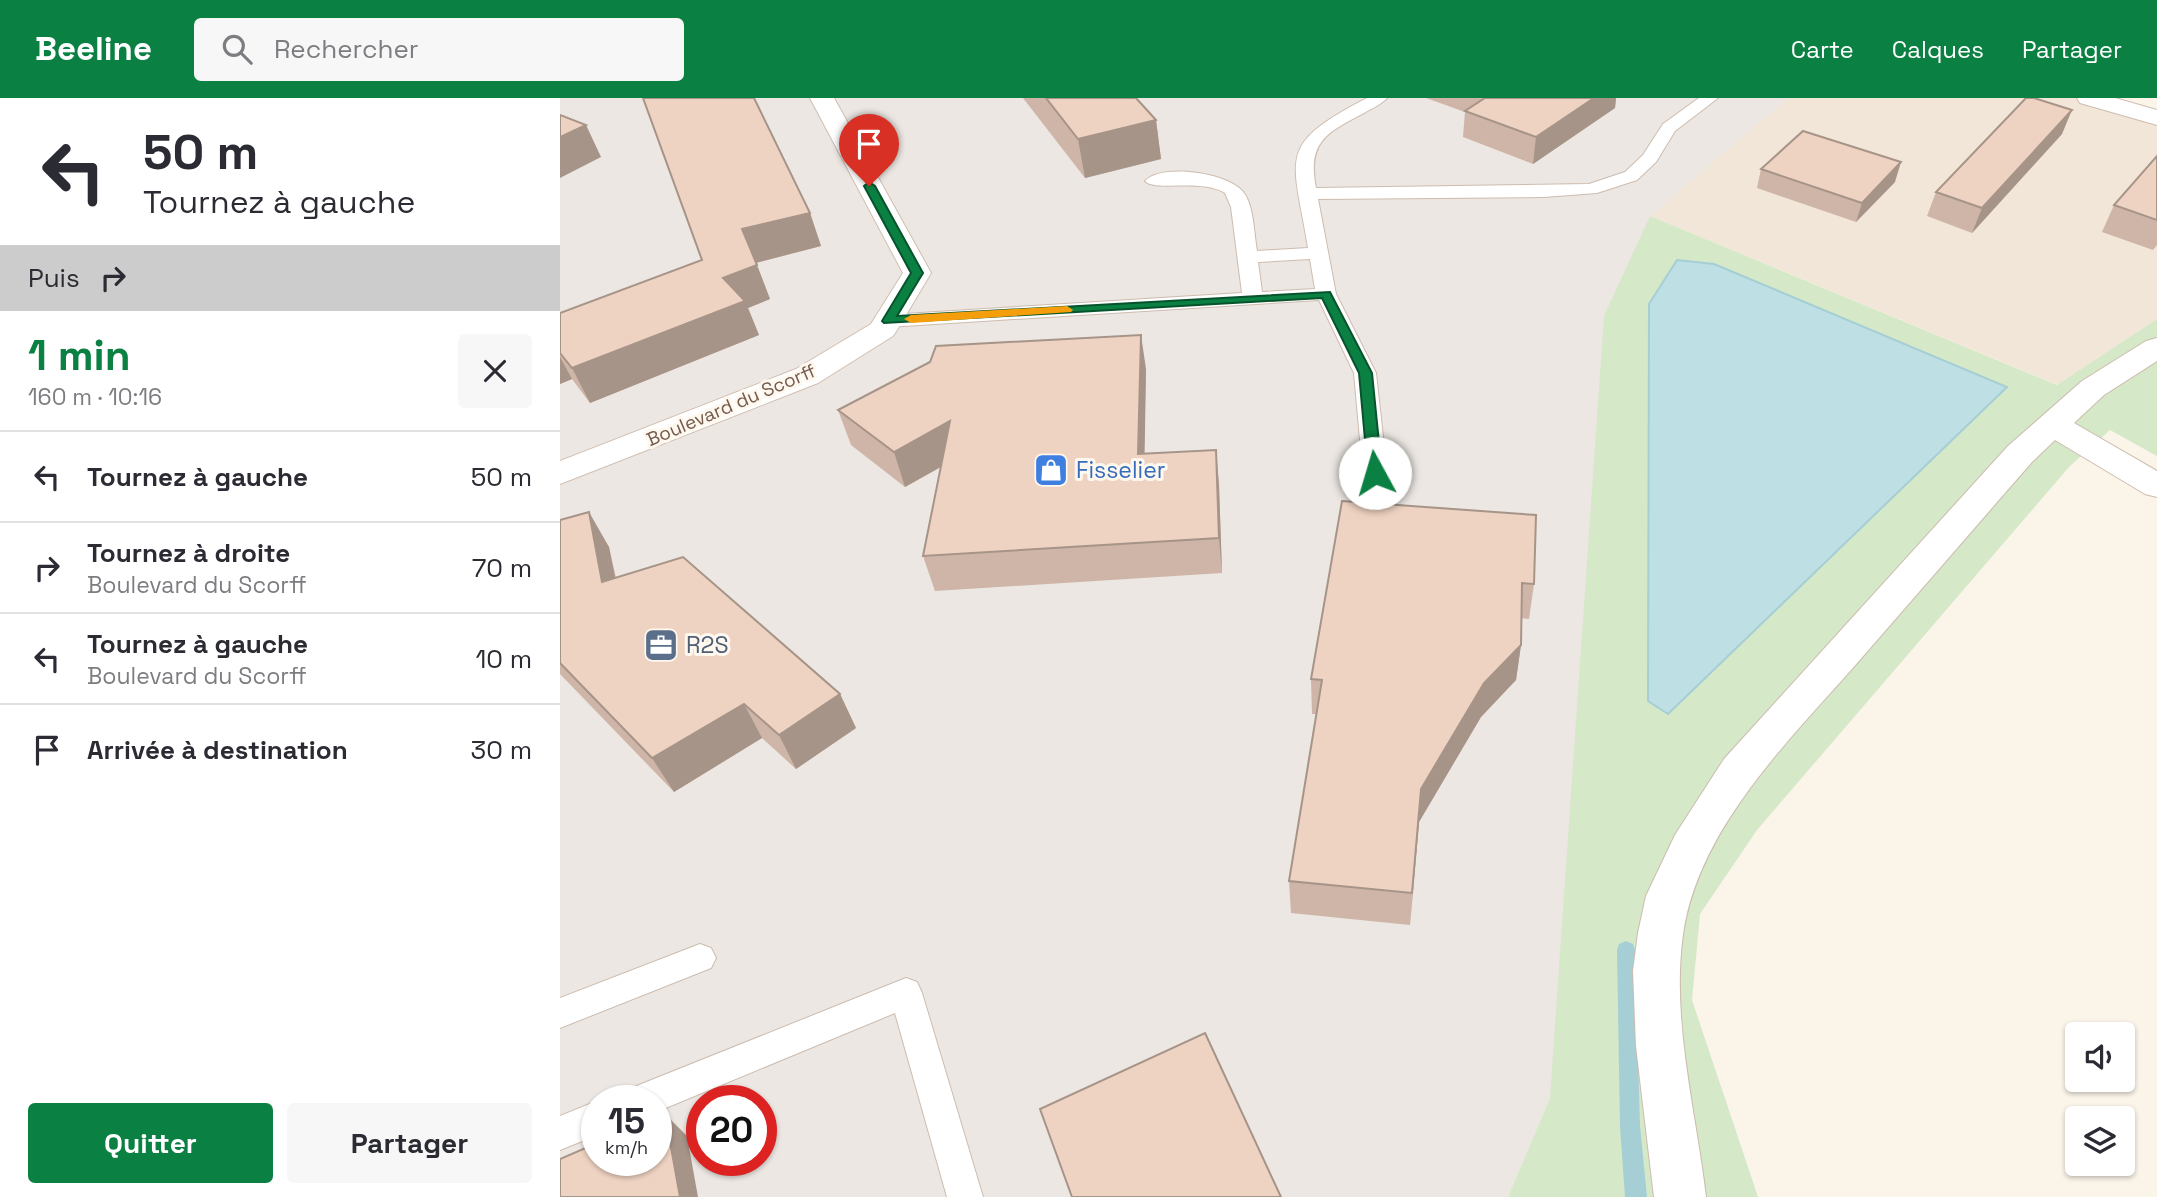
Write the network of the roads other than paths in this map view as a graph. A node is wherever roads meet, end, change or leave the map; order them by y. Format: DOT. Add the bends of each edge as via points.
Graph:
graph roads {
  1 [pos="822,98"];
  2 [pos="1380,98"];
  3 [pos="2089,98"];
  4 [pos="1701,100"];
  5 [pos="2157,118"];
  6 [pos="1154,181"];
  7 [pos="1308,194"];
  8 [pos="1318,253"];
  9 [pos="1248,257"];
  10 [pos="1326,294"];
  11 [pos="1253,298"];
  12 [pos="888,321"];
  13 [pos="2157,347"];
  14 [pos="2052,424"];
  15 [pos="560,473"];
  16 [pos="1375,473"];
  17 [pos="2157,486"];
  18 [pos="700,958"];
  19 [pos="560,1013"];
  20 [pos="672,1088"];
  21 [pos="581,1124"];
  22 [pos="560,1133"];
  23 [pos="965,1197"];
  24 [pos="1680,1197"];
  1 -- 12 [label="street, Boulevard du Scorff" via="917,273"];
  2 -- 7 [label="lane" via="1308,145 1304,170"];
  3 -- 5 [label="street"];
  4 -- 7 [label="lane" via="1669,128 1650,158 1631,176 1591,189"];
  6 -- 9 [label="lane" via="1194,178 1224,184 1238,197"];
  7 -- 8 [label="lane"];
  8 -- 9 [label="lane"];
  8 -- 10 [label="lane"];
  9 -- 11 [label="lane"];
  10 -- 11 [label="lane"];
  10 -- 16 [label="lane" via="1365,373"];
  11 -- 12 [label="lane"];
  12 -- 15 [label="street, Boulevard du Scorff" via="882,330 807,376"];
  13 -- 14 [label="street" via="2092,388"];
  14 -- 17 [label="street"];
  14 -- 24 [label="street" via="2020,454 1739,771 1702,827 1669,895 1656,962 1660,1052"];
  18 -- 19 [label="lane"];
  20 -- 23 [label="lane" via="906,993"];
  21 -- 22 [label="lane"];
}
